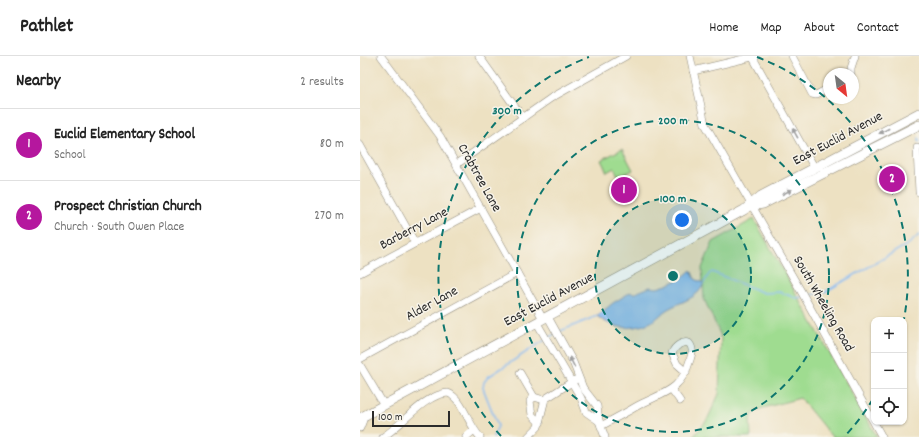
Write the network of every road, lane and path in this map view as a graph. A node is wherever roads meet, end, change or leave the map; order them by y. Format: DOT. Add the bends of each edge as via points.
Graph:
graph roads {
  1 [pos="381,56"];
  2 [pos="626,56"];
  3 [pos="690,56"];
  4 [pos="754,56"];
  5 [pos="792,56"];
  6 [pos="855,56"];
  7 [pos="482,57"];
  8 [pos="851,68"];
  9 [pos="693,71"];
  10 [pos="823,91"];
  11 [pos="919,113"];
  12 [pos="524,118"];
  13 [pos="919,125"];
  14 [pos="360,145"];
  15 [pos="917,148"];
  16 [pos="457,164"];
  17 [pos="814,167"];
  18 [pos="919,192"];
  19 [pos="751,206"];
  20 [pos="481,208"];
  21 [pos="415,243"];
  22 [pos="517,273"];
  23 [pos="360,274"];
  24 [pos="543,320"];
  25 [pos="360,359"];
  26 [pos="360,365"];
  27 [pos="686,372"];
  28 [pos="520,373"];
  29 [pos="573,381"];
  30 [pos="672,390"];
  31 [pos="534,397"];
  32 [pos="544,400"];
  33 [pos="680,400"];
  34 [pos="384,405"];
  35 [pos="363,416"];
  36 [pos="540,423"];
  37 [pos="600,423"];
  38 [pos="360,428"];
  39 [pos="474,430"];
  40 [pos="383,437"];
  41 [pos="466,437"];
  42 [pos="480,437"];
  43 [pos="528,437"];
  44 [pos="605,437"];
  45 [pos="882,437"];
  1 -- 16 [label="street, Crabtree Lane" via="436,130"];
  2 -- 12 [label="street" via="557,94"];
  3 -- 9 [label="street, South Wheeling Road"];
  4 -- 9 [label="street"];
  17 -- 4 [label="street, one-way"];
  5 -- 10 [label="street" via="812,94"];
  6 -- 8 [label="street"];
  7 -- 12 [label="street"];
  9 -- 19 [label="street, South Wheeling Road" via="704,124"];
  11 -- 17 [label="main road, East Euclid Avenue, one-way"];
  12 -- 16 [label="street"];
  19 -- 13 [label="main road, East Euclid Avenue, one-way" via="763,204"];
  14 -- 21 [label="street"];
  15 -- 18 [label="street"];
  16 -- 20 [label="street, Crabtree Lane"];
  17 -- 19 [label="main road, East Euclid Avenue" via="761,196"];
  19 -- 24 [label="main road, East Euclid Avenue"];
  19 -- 45 [label="street, South Wheeling Road"];
  20 -- 21 [label="street, Barberry Lane"];
  20 -- 22 [label="street, Crabtree Lane"];
  21 -- 23 [label="street, Barberry Lane"];
  22 -- 24 [label="street, Crabtree Lane"];
  22 -- 25 [label="street, Alder Lane"];
  24 -- 29 [label="street" via="545,337"];
  24 -- 34 [label="main road, East Euclid Avenue"];
  37 -- 24 [label="street, one-way" via="597,406 586,393 573,362 555,330"];
  26 -- 34 [label="street"];
  27 -- 30 [label="street"];
  28 -- 31 [label="street"];
  29 -- 32 [label="street"];
  29 -- 37 [label="street" via="586,412"];
  30 -- 33 [label="street"];
  30 -- 37 [label="street"];
  31 -- 32 [label="street"];
  31 -- 36 [label="street" via="530,401 532,415"];
  32 -- 36 [label="street"];
  34 -- 35 [label="main road, East Euclid Avenue"];
  35 -- 38 [label="street"];
  36 -- 43 [label="street" via="536,431"];
  37 -- 44 [label="street"];
  39 -- 40 [label="street" via="457,400 452,394 446,393 422,406"];
  39 -- 41 [label="street"];
  39 -- 42 [label="street"];
}
